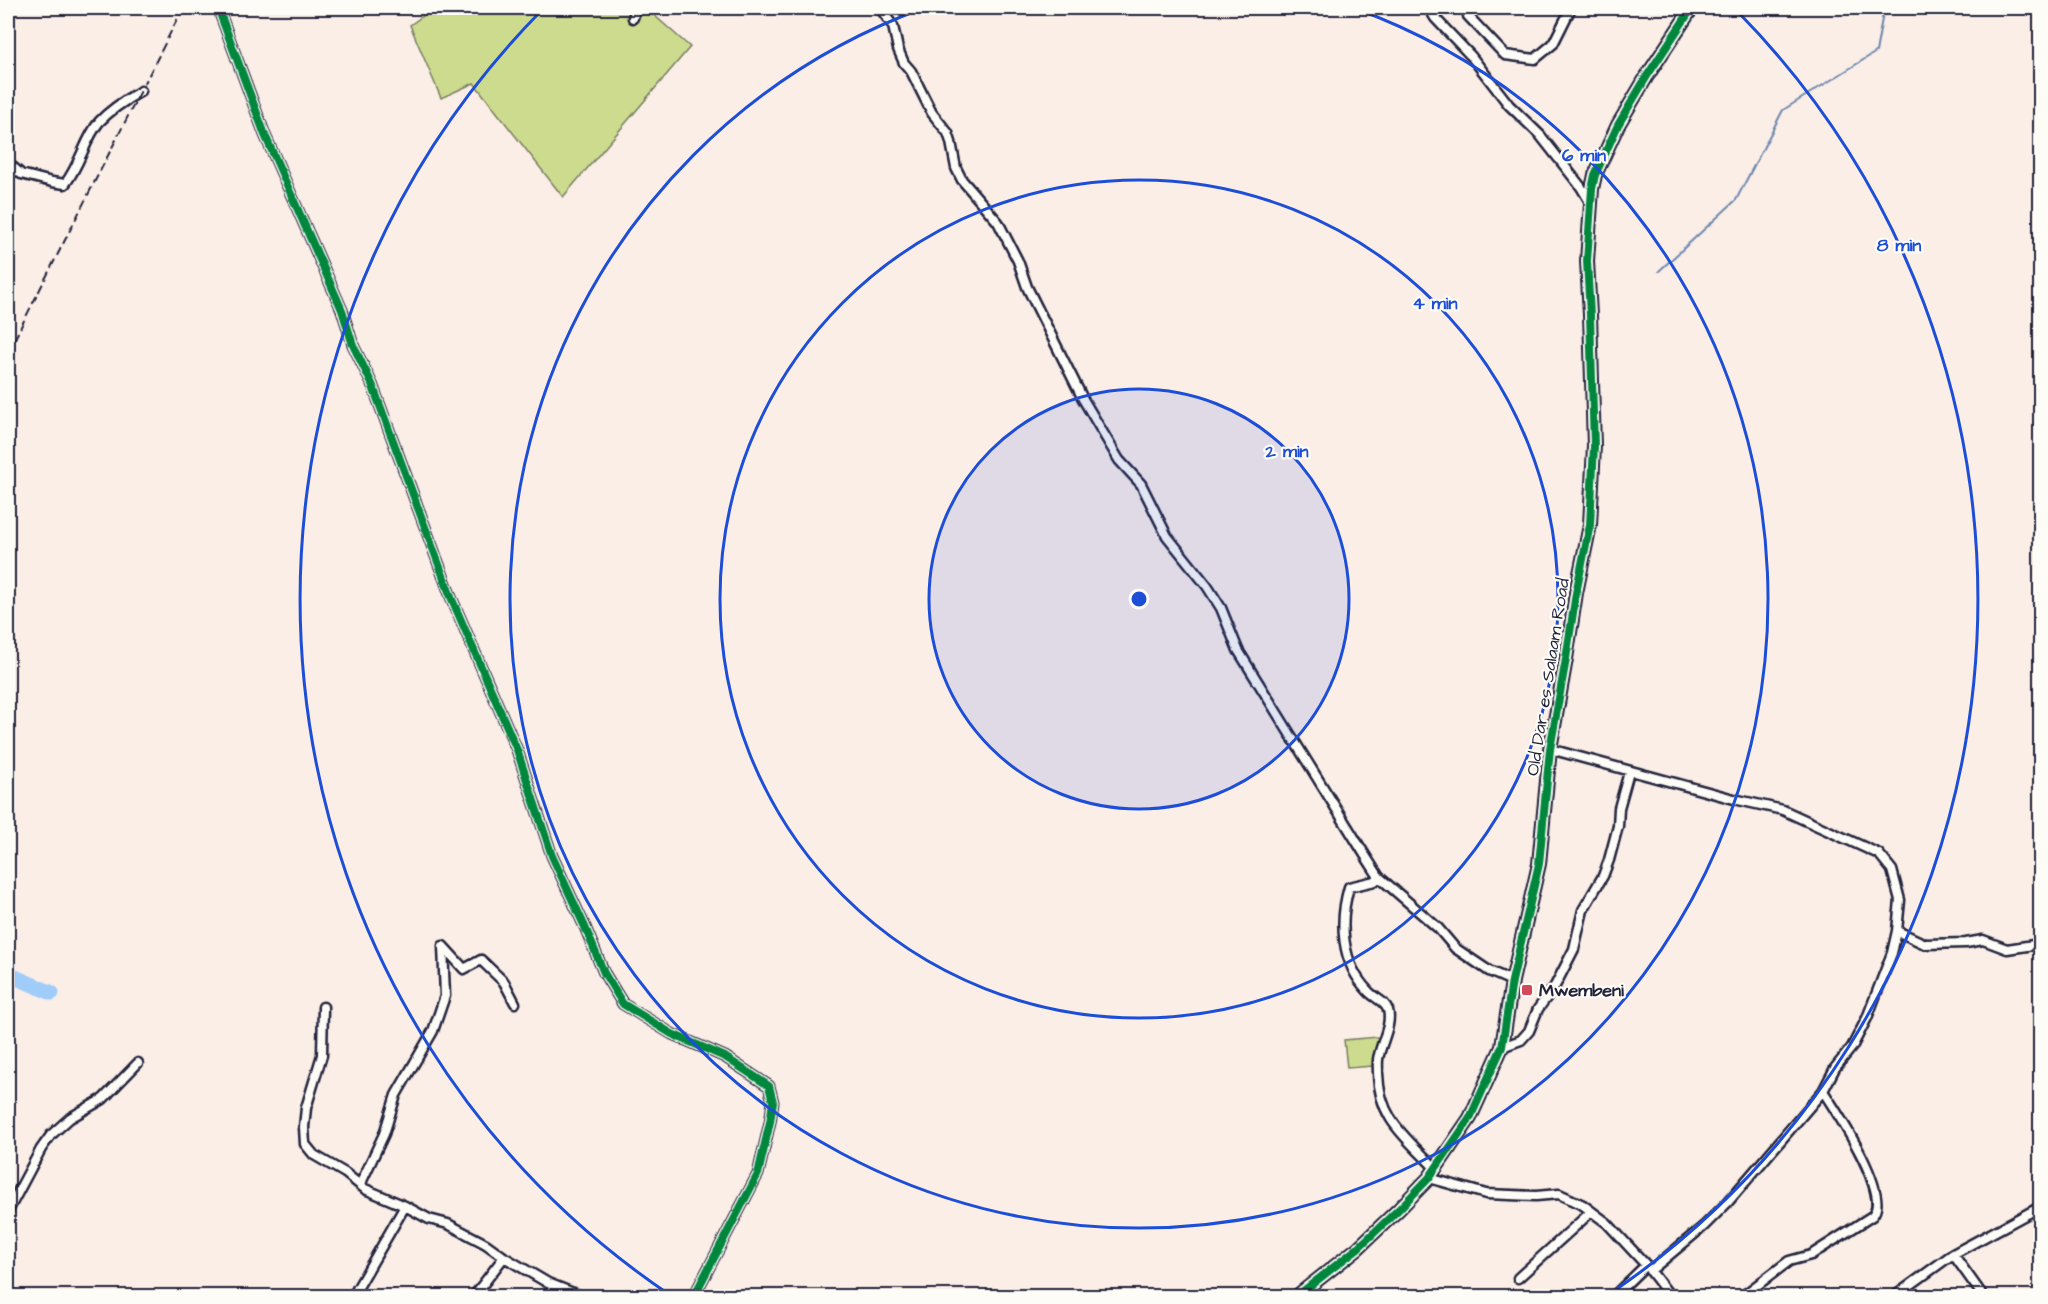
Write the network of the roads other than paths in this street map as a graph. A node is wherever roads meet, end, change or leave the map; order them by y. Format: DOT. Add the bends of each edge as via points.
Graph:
graph roads {
  1 [pos="636,8"];
  2 [pos="880,8"];
  3 [pos="1430,8"];
  4 [pos="1475,8"];
  5 [pos="1571,8"];
  6 [pos="1692,8"];
  7 [pos="221,16"];
  8 [pos="633,18"];
  9 [pos="141,91"];
  10 [pos="8,162"];
  11 [pos="1590,202"];
  12 [pos="1550,749"];
  13 [pos="1629,772"];
  14 [pos="1379,877"];
  15 [pos="1897,931"];
  16 [pos="2040,944"];
  17 [pos="1512,981"];
  18 [pos="515,1003"];
  19 [pos="323,1007"];
  20 [pos="1502,1047"];
  21 [pos="138,1063"];
  22 [pos="1823,1091"];
  23 [pos="1432,1173"];
  24 [pos="360,1185"];
  25 [pos="405,1206"];
  26 [pos="2040,1207"];
  27 [pos="8,1211"];
  28 [pos="1591,1212"];
  29 [pos="1953,1254"];
  30 [pos="504,1257"];
  31 [pos="1648,1268"];
  32 [pos="1518,1278"];
  33 [pos="353,1296"];
  34 [pos="474,1296"];
  35 [pos="581,1296"];
  36 [pos="694,1296"];
  37 [pos="1297,1296"];
  38 [pos="1614,1296"];
  39 [pos="1670,1296"];
  40 [pos="1743,1296"];
  41 [pos="1895,1296"];
  42 [pos="1983,1296"];
  1 -- 8 [label="street"];
  2 -- 14 [label="street" via="893,26 904,63 948,133 962,180 998,222 1083,399 1119,460 1144,490 1167,536 1221,608 1238,650"];
  3 -- 11 [label="street" via="1509,105 1540,135"];
  4 -- 5 [label="street" via="1468,16 1505,55 1535,59 1553,44"];
  6 -- 11 [label="street, Old Dar es Salaam Road" via="1618,125 1596,175"];
  7 -- 36 [label="street" via="265,135 372,384 451,597 517,750 552,856 604,973 623,1004 672,1034 725,1057 769,1086 773,1102 758,1174"];
  9 -- 10 [label="street" via="99,123 65,184 21,174"];
  11 -- 12 [label="street, Old Dar es Salaam Road" via="1587,261 1594,446 1590,525"];
  12 -- 13 [label="street"];
  12 -- 17 [label="street, Old Dar es Salaam Road" via="1539,864"];
  13 -- 15 [label="street" via="1783,810 1879,854 1892,870 1900,900"];
  13 -- 20 [label="street" via="1609,860 1583,910 1574,949 1526,1035"];
  14 -- 17 [label="street" via="1438,928 1455,948"];
  14 -- 23 [label="street" via="1349,887 1342,911 1345,947 1368,992 1388,1008 1378,1057 1383,1106"];
  15 -- 16 [label="street" via="1925,944 1983,940 2007,949"];
  15 -- 22 [label="street" via="1867,1018"];
  17 -- 20 [label="street, Old Dar es Salaam Road"];
  18 -- 24 [label="street" via="504,982 481,960 464,969 443,946 445,996 433,1031 396,1095 384,1134"];
  19 -- 24 [label="street" via="322,1055 306,1108 305,1144 314,1155"];
  20 -- 23 [label="street, Old Dar es Salaam Road" via="1470,1118"];
  21 -- 27 [label="street" via="103,1100 70,1118 51,1135"];
  22 -- 31 [label="street" via="1728,1202 1704,1226"];
  22 -- 40 [label="street" via="1843,1120 1869,1174 1877,1211 1823,1249 1789,1261"];
  23 -- 28 [label="street" via="1486,1194 1559,1194"];
  23 -- 37 [label="street, Old Dar es Salaam Road" via="1358,1248"];
  24 -- 25 [label="street"];
  25 -- 30 [label="street" via="448,1224"];
  25 -- 33 [label="street"];
  26 -- 29 [label="street"];
  28 -- 31 [label="street" via="1607,1223"];
  28 -- 32 [label="street"];
  29 -- 41 [label="street"];
  29 -- 42 [label="street"];
  30 -- 34 [label="street"];
  30 -- 35 [label="street" via="548,1283"];
  31 -- 38 [label="street"];
  31 -- 39 [label="street"];
}
